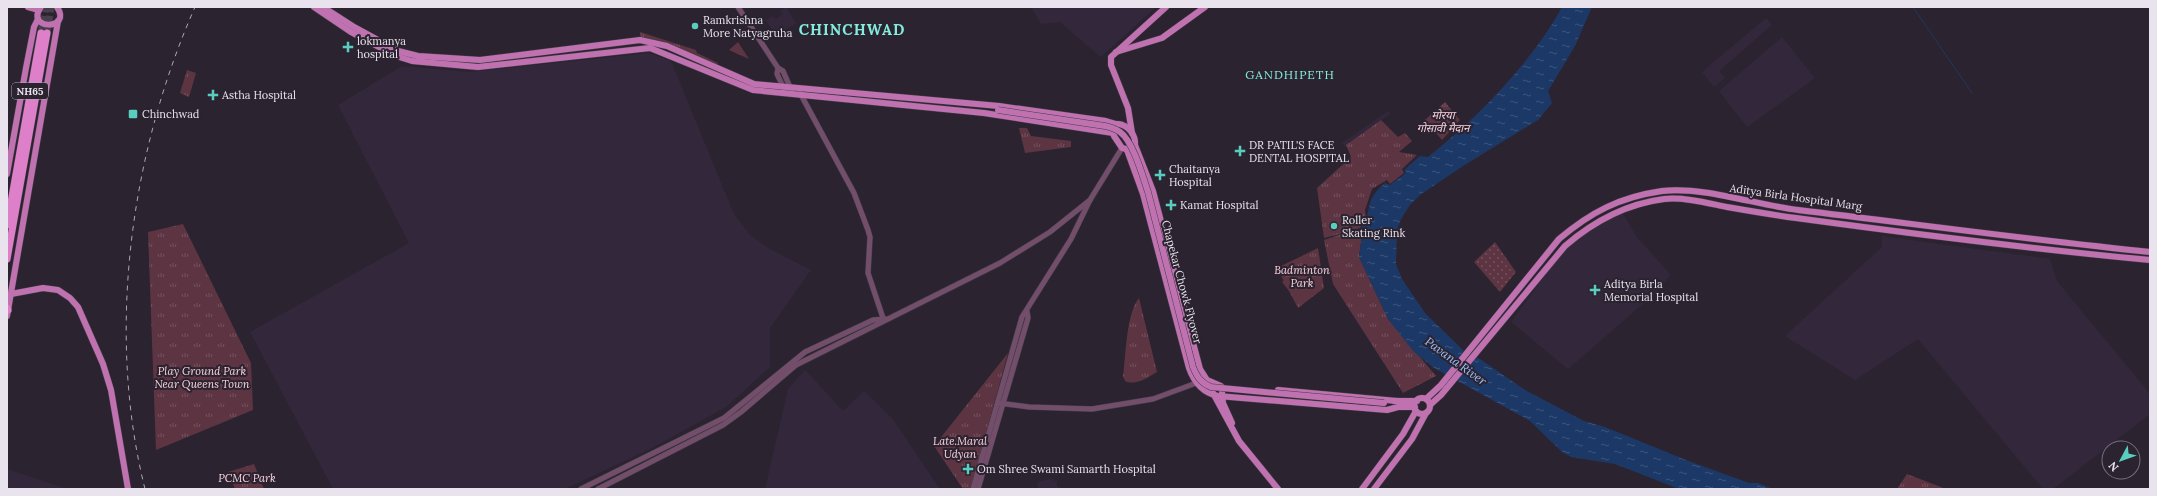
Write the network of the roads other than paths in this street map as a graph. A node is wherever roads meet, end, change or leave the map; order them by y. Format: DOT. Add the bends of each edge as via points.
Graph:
graph roads {
  1 [pos="28,7"];
  2 [pos="314,7"];
  3 [pos="324,7"];
  4 [pos="738,7"];
  5 [pos="1166,7"];
  6 [pos="1205,7"];
  7 [pos="40,8"];
  8 [pos="59,9"];
  9 [pos="38,19"];
  10 [pos="58,21"];
  11 [pos="390,50"];
  12 [pos="1114,52"];
  13 [pos="778,68"];
  14 [pos="783,87"];
  15 [pos="790,87"];
  16 [pos="798,88"];
  17 [pos="789,94"];
  18 [pos="801,95"];
  19 [pos="944,101"];
  20 [pos="984,105"];
  21 [pos="944,109"];
  22 [pos="998,110"];
  23 [pos="984,113"];
  24 [pos="1129,116"];
  25 [pos="1118,124"];
  26 [pos="1113,133"];
  27 [pos="1132,133"];
  28 [pos="1135,145"];
  29 [pos="1125,149"];
  30 [pos="7,174"];
  31 [pos="1090,200"];
  32 [pos="1880,219"];
  33 [pos="7,225"];
  34 [pos="1879,228"];
  35 [pos="1944,228"];
  36 [pos="1943,237"];
  37 [pos="2150,252"];
  38 [pos="7,259"];
  39 [pos="2150,260"];
  40 [pos="11,294"];
  41 [pos="7,311"];
  42 [pos="885,319"];
  43 [pos="1483,340"];
  44 [pos="1204,377"];
  45 [pos="1197,384"];
  46 [pos="1212,384"];
  47 [pos="1222,386"];
  48 [pos="1444,387"];
  49 [pos="1213,395"];
  50 [pos="1222,396"];
  51 [pos="1426,399"];
  52 [pos="1398,403"];
  53 [pos="1000,404"];
  54 [pos="1430,405"];
  55 [pos="1416,406"];
  56 [pos="1426,413"];
  57 [pos="128,489"];
  58 [pos="581,489"];
  59 [pos="598,489"];
  60 [pos="973,489"];
  61 [pos="978,489"];
  62 [pos="1278,489"];
  63 [pos="1283,489"];
  64 [pos="1362,489"];
  65 [pos="1374,489"];
  1 -- 7 [label="main road"];
  2 -- 11 [label="main road" via="351,32"];
  3 -- 11 [label="main road"];
  4 -- 13 [label="street"];
  5 -- 12 [label="main road"];
  6 -- 12 [label="main road" via="1162,38"];
  7 -- 9 [label="main road"];
  8 -- 10 [label="main road"];
  9 -- 10 [label="main road" via="48,26"];
  9 -- 30 [label="main road" via="26,66"];
  10 -- 40 [label="main road"];
  11 -- 14 [label="main road" via="418,56 473,60 644,41 667,46 746,83"];
  11 -- 17 [label="main road" via="412,61 469,67 644,48 658,50 744,88"];
  12 -- 24 [label="main road" via="1111,65 1124,94"];
  13 -- 14 [label="street" via="777,74"];
  13 -- 15 [label="street" via="783,71"];
  14 -- 15 [label="main road"];
  14 -- 17 [label="street"];
  15 -- 16 [label="main road"];
  15 -- 17 [label="street"];
  16 -- 18 [label="street"];
  16 -- 19 [label="main road"];
  17 -- 18 [label="main road"];
  18 -- 21 [label="main road"];
  18 -- 42 [label="street" via="854,193 868,230 868,273"];
  19 -- 20 [label="main road"];
  19 -- 21 [label="main road"];
  20 -- 22 [label="main road, Chapekar Chowk Flyover"];
  20 -- 25 [label="main road"];
  21 -- 23 [label="main road"];
  22 -- 23 [label="main road, Chapekar Chowk Flyover"];
  22 -- 52 [label="main road, Chapekar Chowk Flyover, bridge" via="1105,126 1124,135 1148,192 1193,367 1204,384 1211,387"];
  23 -- 26 [label="main road"];
  24 -- 25 [label="main road"];
  24 -- 27 [label="main road"];
  25 -- 26 [label="main road"];
  25 -- 27 [label="main road" via="1127,126"];
  26 -- 29 [label="main road"];
  27 -- 28 [label="main road" via="1136,140"];
  28 -- 29 [label="main road" via="1131,150"];
  28 -- 44 [label="main road" via="1153,191 1198,365"];
  29 -- 31 [label="street"];
  29 -- 45 [label="main road" via="1143,194 1189,368"];
  31 -- 42 [label="street" via="1029,246"];
  31 -- 53 [label="street" via="1082,219 1027,311 1028,318"];
  32 -- 34 [label="main road"];
  32 -- 35 [label="main road, Aditya Birla Hospital Marg"];
  32 -- 43 [label="main road, Aditya Birla Hospital Marg" via="1776,207 1698,192 1658,192 1617,202 1587,216 1552,246"];
  33 -- 38 [label="highway, NH65" via="44,33"];
  34 -- 36 [label="main road, Aditya Birla Hospital Marg"];
  34 -- 43 [label="main road, Aditya Birla Hospital Marg" via="1775,215 1691,200 1664,199 1628,208 1592,224 1565,246"];
  35 -- 36 [label="main road"];
  35 -- 37 [label="main road, Aditya Birla Hospital Marg"];
  36 -- 39 [label="main road, Aditya Birla Hospital Marg" via="1994,245"];
  40 -- 41 [label="main road"];
  40 -- 57 [label="main road" via="49,288 64,293 78,307 108,379"];
  42 -- 58 [label="street" via="873,320 805,352 724,418"];
  42 -- 59 [label="street" via="796,365 722,425"];
  43 -- 48 [label="main road, Aditya Birla Hospital Marg"];
  44 -- 45 [label="street"];
  44 -- 46 [label="main road"];
  45 -- 49 [label="main road"];
  45 -- 53 [label="street" via="1154,399 1099,408 1071,409"];
  46 -- 47 [label="main road"];
  46 -- 49 [label="main road"];
  47 -- 50 [label="main road"];
  47 -- 52 [label="main road"];
  48 -- 51 [label="main road"];
  48 -- 54 [label="main road"];
  49 -- 50 [label="main road"];
  49 -- 62 [label="main road" via="1239,441"];
  50 -- 52 [label="main road" via="1387,410"];
  50 -- 63 [label="main road" via="1234,426"];
  51 -- 54 [label="main road"];
  51 -- 55 [label="main road" via="1421,398"];
  52 -- 55 [label="main road"];
  53 -- 60 [label="street"];
  53 -- 61 [label="street"];
  54 -- 56 [label="main road"];
  55 -- 56 [label="main road" via="1420,413"];
  55 -- 64 [label="main road" via="1403,434"];
  56 -- 65 [label="main road" via="1412,439"];
}
